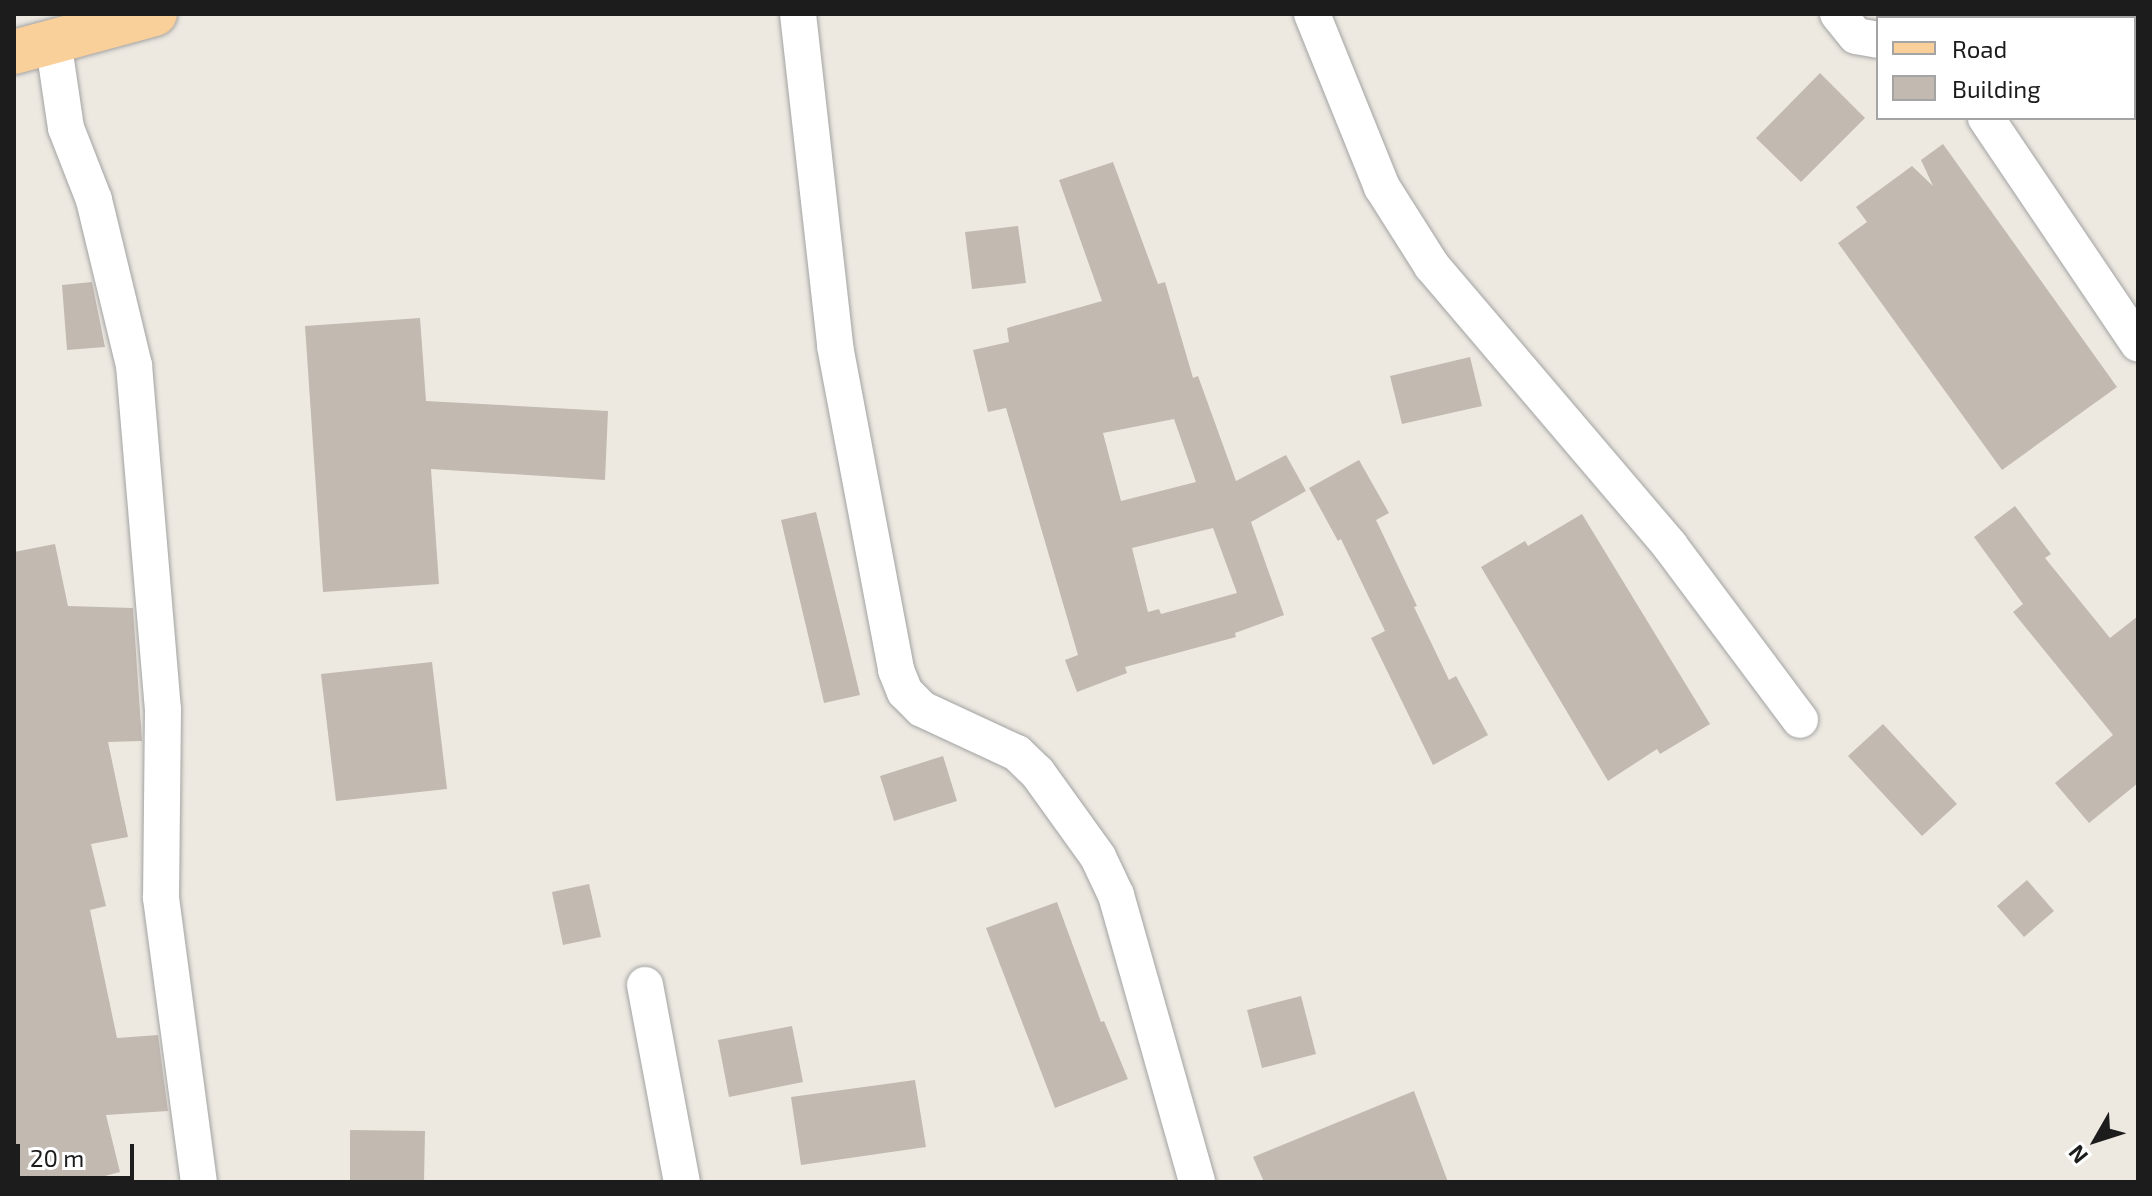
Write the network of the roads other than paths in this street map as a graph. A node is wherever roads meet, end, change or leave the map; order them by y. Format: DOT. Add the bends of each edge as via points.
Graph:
graph roads {
  1 [pos="155,14"];
  2 [pos="798,14"];
  3 [pos="1312,14"];
  4 [pos="1838,14"];
  5 [pos="1876,40"];
  6 [pos="34,46"];
  7 [pos="1987,120"];
  8 [pos="2138,343"];
  9 [pos="1800,720"];
  10 [pos="645,985"];
  11 [pos="199,1182"];
  12 [pos="682,1182"];
  13 [pos="1197,1182"];
  1 -- 6 [label="main road"];
  2 -- 13 [label="street" via="835,346 896,670 905,692 922,709 1017,753 1047,784 1098,857 1116,895"];
  3 -- 9 [label="street" via="1382,187 1432,266 1670,546"];
  4 -- 5 [label="street" via="1856,36"];
  6 -- 11 [label="street" via="94,200 134,365 163,709 161,898"];
  7 -- 8 [label="street"];
  10 -- 12 [label="street"];
}
